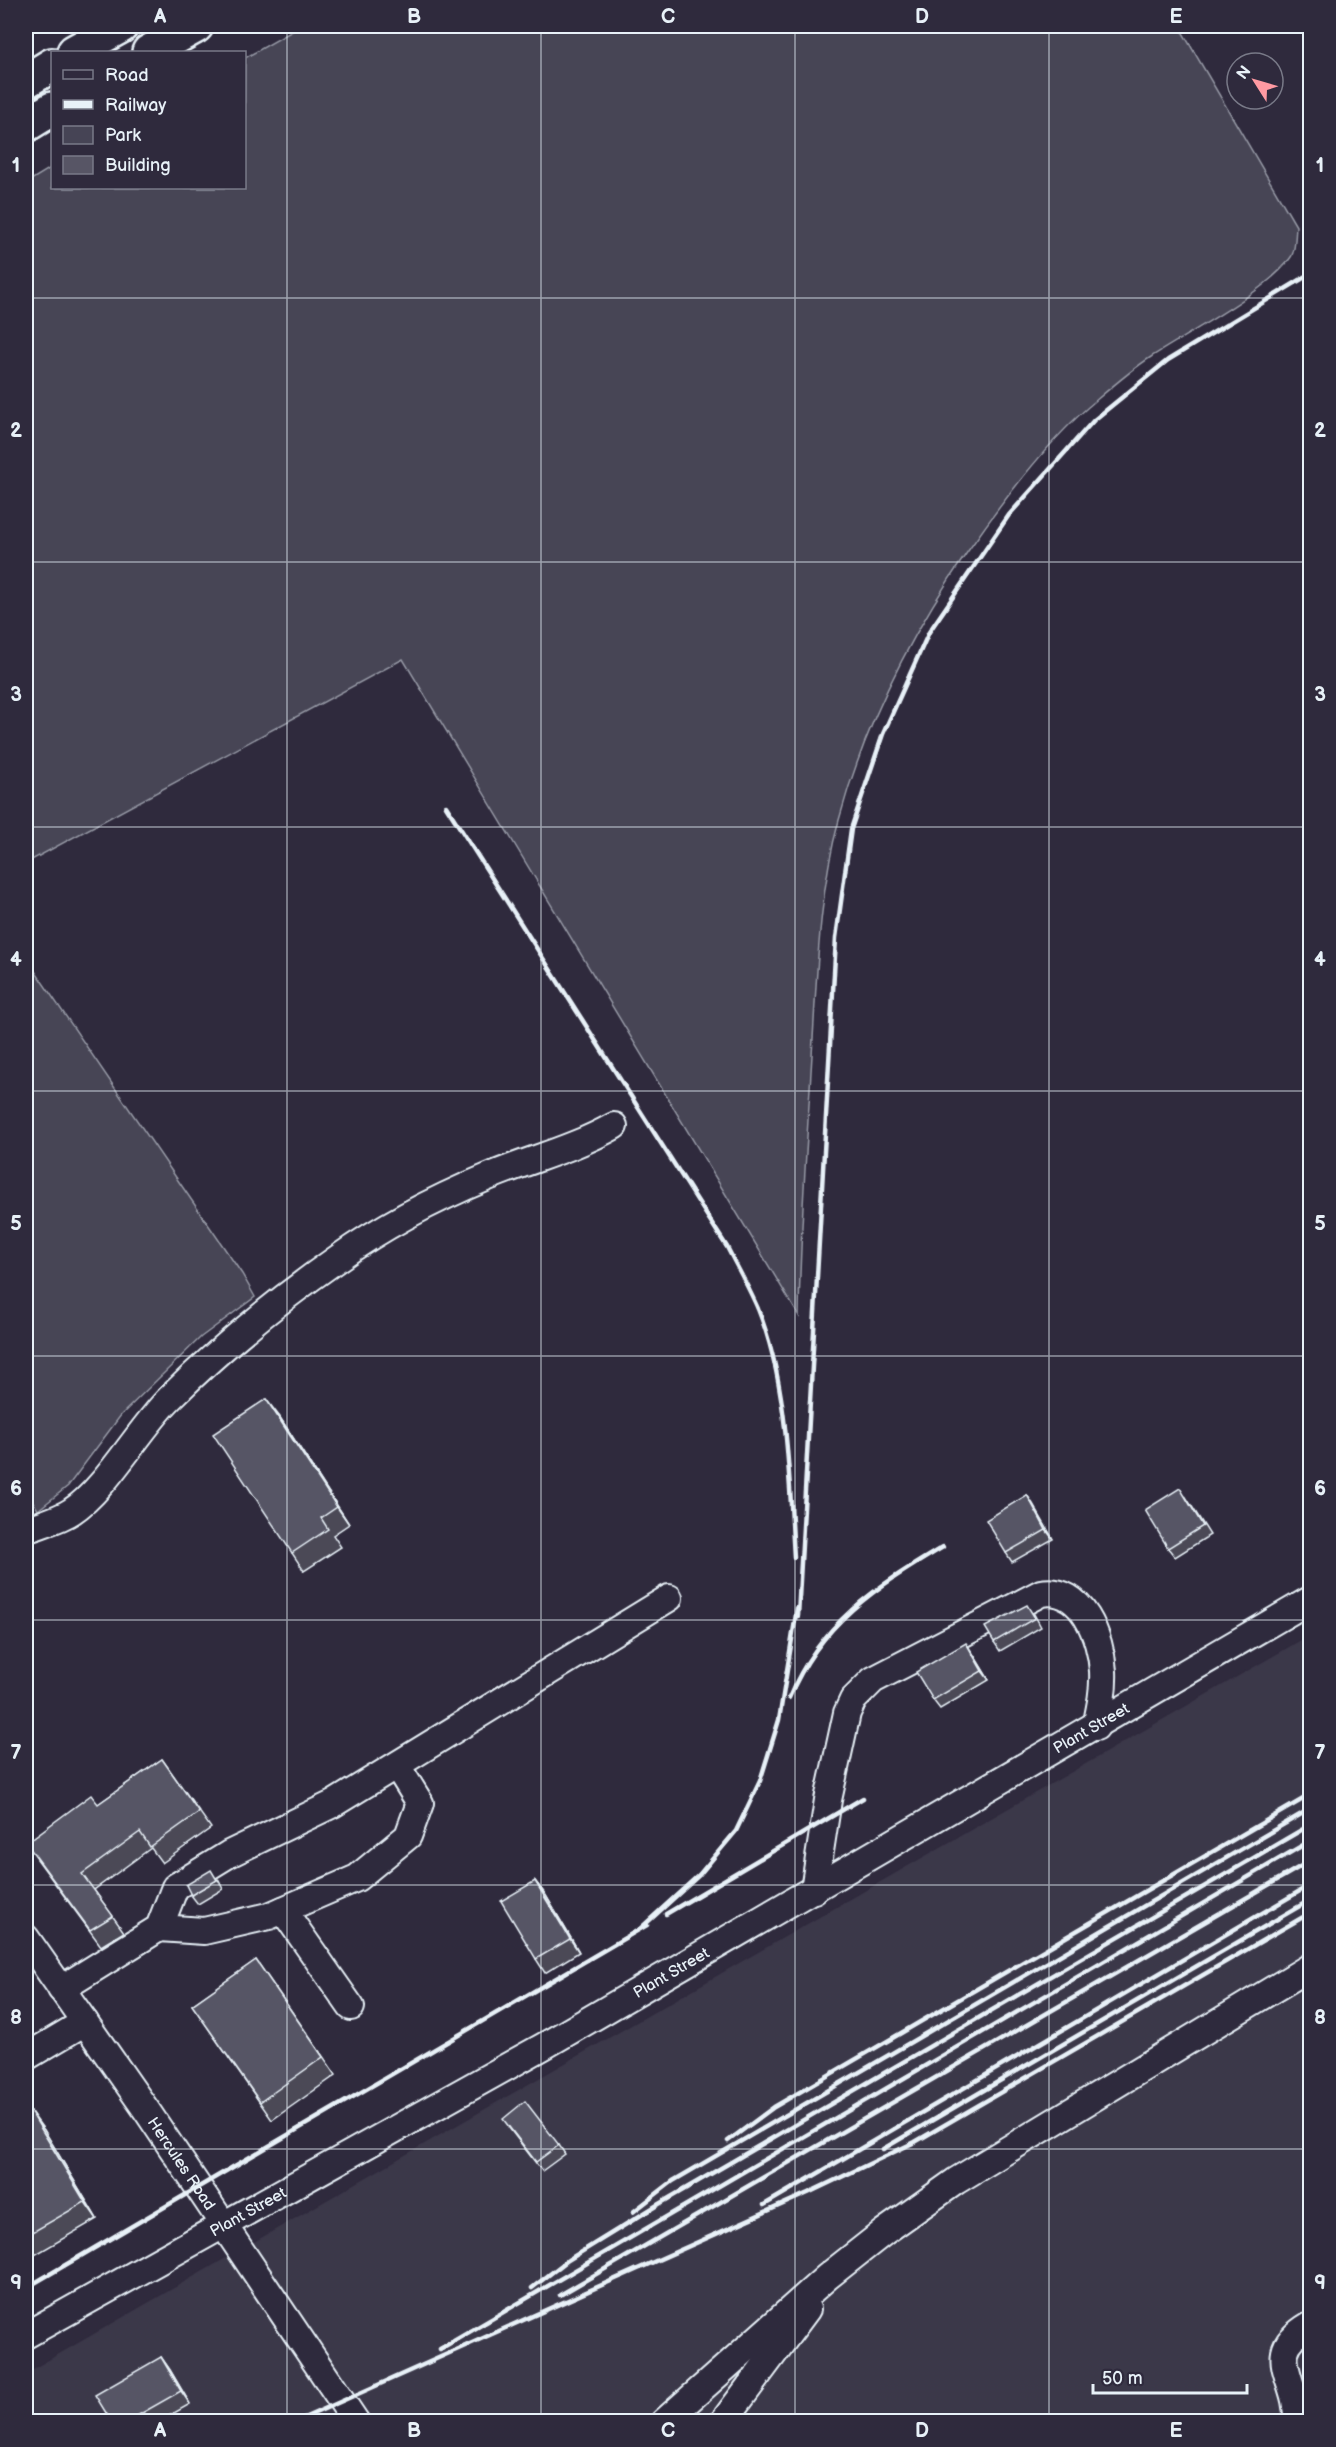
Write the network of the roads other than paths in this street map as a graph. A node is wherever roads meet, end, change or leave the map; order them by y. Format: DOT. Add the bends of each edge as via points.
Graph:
graph roads {
  1 [pos="121,26"];
  2 [pos="76,51"];
  3 [pos="51,66"];
  4 [pos="26,81"];
  5 [pos="51,110"];
  6 [pos="26,125"];
  7 [pos="614,1126"];
  8 [pos="26,1530"];
  9 [pos="669,1598"];
  10 [pos="1311,1600"];
  11 [pos="1096,1727"];
  12 [pos="398,1766"];
  13 [pos="814,1890"];
  14 [pos="283,1910"];
  15 [pos="159,1928"];
  16 [pos="26,1938"];
  17 [pos="1311,1968"];
  18 [pos="61,1989"];
  19 [pos="351,2007"];
  20 [pos="85,2022"];
  21 [pos="26,2057"];
  22 [pos="224,2225"];
  23 [pos="845,2262"];
  24 [pos="1311,2325"];
  25 [pos="26,2335"];
  26 [pos="356,2421"];
  27 [pos="664,2421"];
  28 [pos="723,2421"];
  29 [pos="1297,2421"];
  1 -- 2 [label="highway"];
  3 -- 4 [label="highway"];
  5 -- 6 [label="highway"];
  7 -- 8 [label="street" via="555,1155 490,1176 437,1199 337,1258 209,1360 167,1401 100,1484 72,1511"];
  9 -- 12 [label="street"];
  10 -- 11 [label="street, Plant Street"];
  11 -- 13 [label="street, Plant Street"];
  11 -- 13 [label="street" via="1103,1670 1098,1645 1086,1614 1076,1603 1048,1591 873,1680 853,1700 847,1713"];
  12 -- 14 [label="street" via="420,1803 408,1836 357,1878"];
  12 -- 15 [label="street" via="333,1804 229,1854 175,1887"];
  13 -- 22 [label="street, Plant Street"];
  14 -- 15 [label="street" via="204,1931"];
  14 -- 19 [label="street"];
  15 -- 18 [label="street"];
  16 -- 18 [label="street, Hercules Road"];
  17 -- 23 [label="street" via="956,2181"];
  18 -- 20 [label="street, Hercules Road"];
  20 -- 21 [label="street"];
  20 -- 22 [label="street, Hercules Road"];
  22 -- 25 [label="street, Plant Street"];
  22 -- 26 [label="street, Hercules Road"];
  23 -- 27 [label="street"];
  23 -- 28 [label="street"];
  24 -- 29 [label="street" via="1290,2339 1284,2349 1283,2360 1298,2408"];
}
